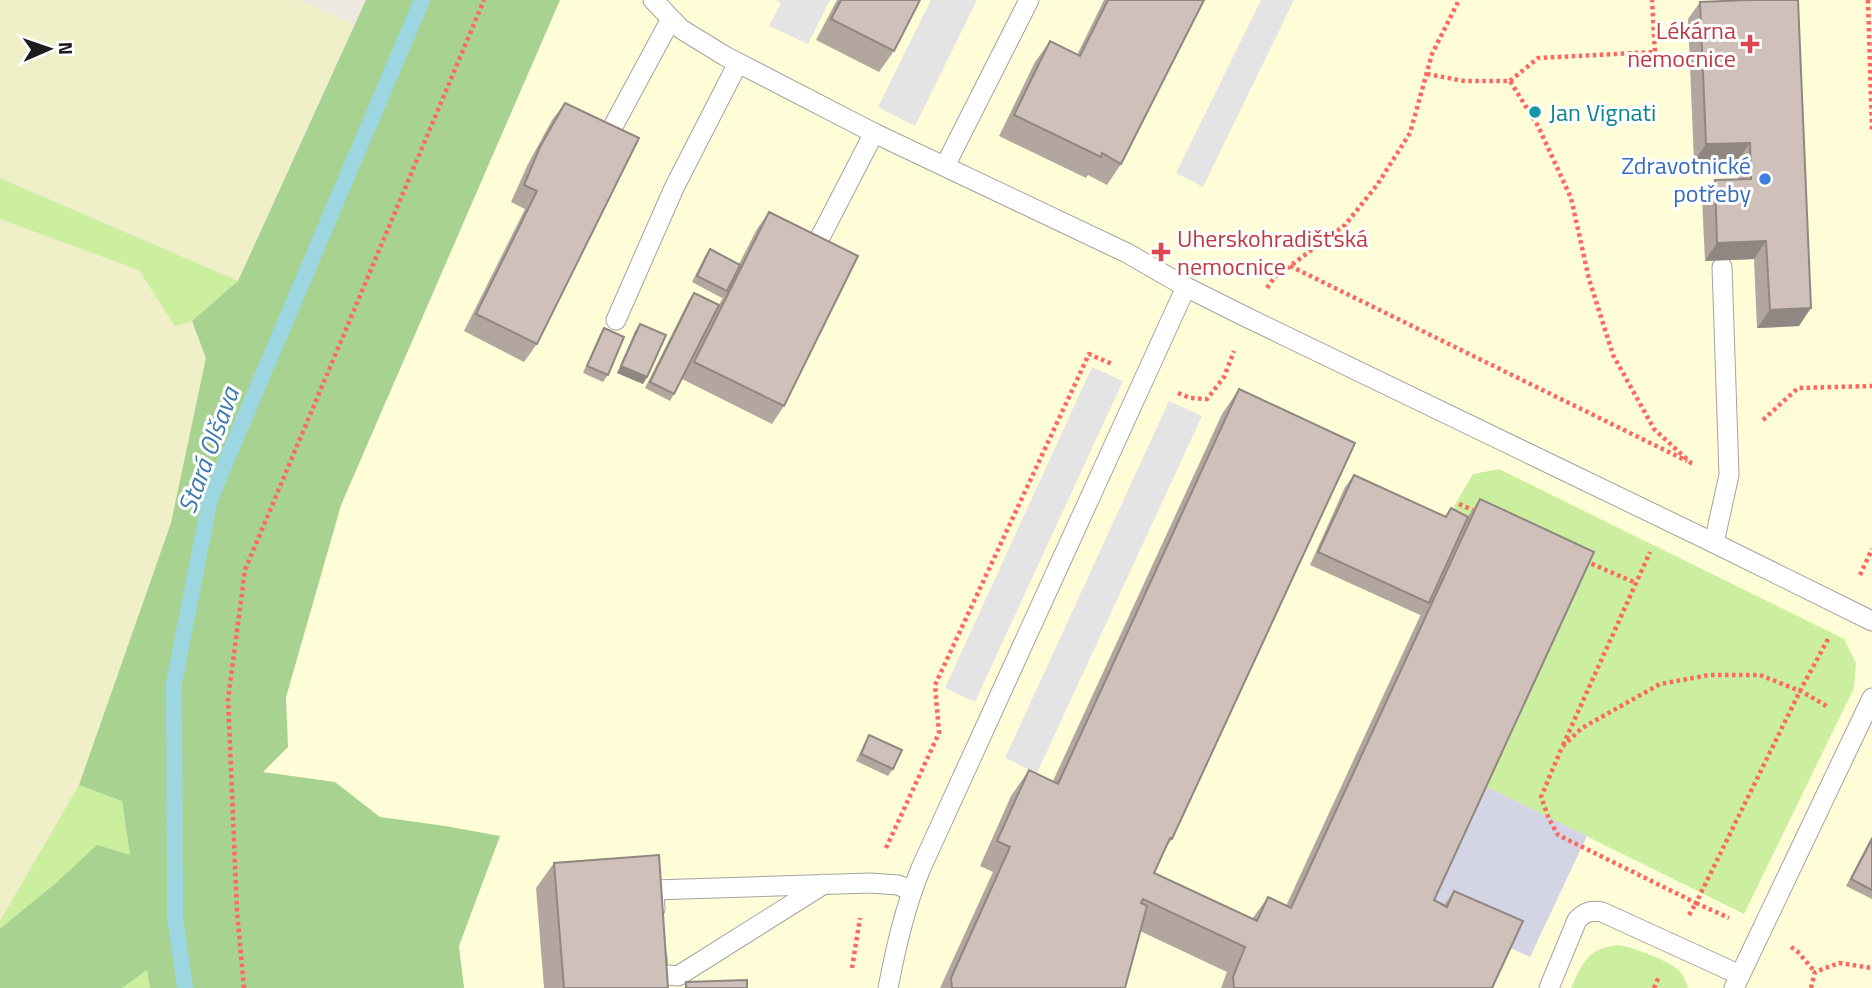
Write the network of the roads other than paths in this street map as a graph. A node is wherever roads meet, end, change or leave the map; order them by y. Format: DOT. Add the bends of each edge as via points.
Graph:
graph roads {
  1 [pos="653,0"];
  2 [pos="1029,0"];
  3 [pos="671,19"];
  4 [pos="738,63"];
  5 [pos="610,132"];
  6 [pos="874,133"];
  7 [pos="945,166"];
  8 [pos="810,257"];
  9 [pos="1722,267"];
  10 [pos="1186,287"];
  11 [pos="617,320"];
  12 [pos="1714,542"];
  13 [pos="1872,621"];
  14 [pos="1872,698"];
  15 [pos="824,884"];
  16 [pos="912,891"];
  17 [pos="1737,981"];
  18 [pos="888,988"];
  19 [pos="1549,988"];
  1 -- 3 [label="lane"];
  2 -- 7 [label="lane"];
  3 -- 4 [label="lane"];
  3 -- 5 [label="lane"];
  4 -- 6 [label="lane"];
  4 -- 11 [label="lane" via="674,188"];
  6 -- 7 [label="lane"];
  6 -- 8 [label="lane"];
  7 -- 10 [label="lane"];
  9 -- 12 [label="lane" via="1729,475"];
  10 -- 12 [label="lane"];
  10 -- 16 [label="lane"];
  12 -- 13 [label="lane"];
  14 -- 17 [label="lane"];
  15 -- 15 [label="lane" via="654,890 658,974 678,976"];
  15 -- 16 [label="lane" via="870,883"];
  16 -- 18 [label="lane"];
  17 -- 19 [label="lane" via="1595,911 1577,920"];
}
